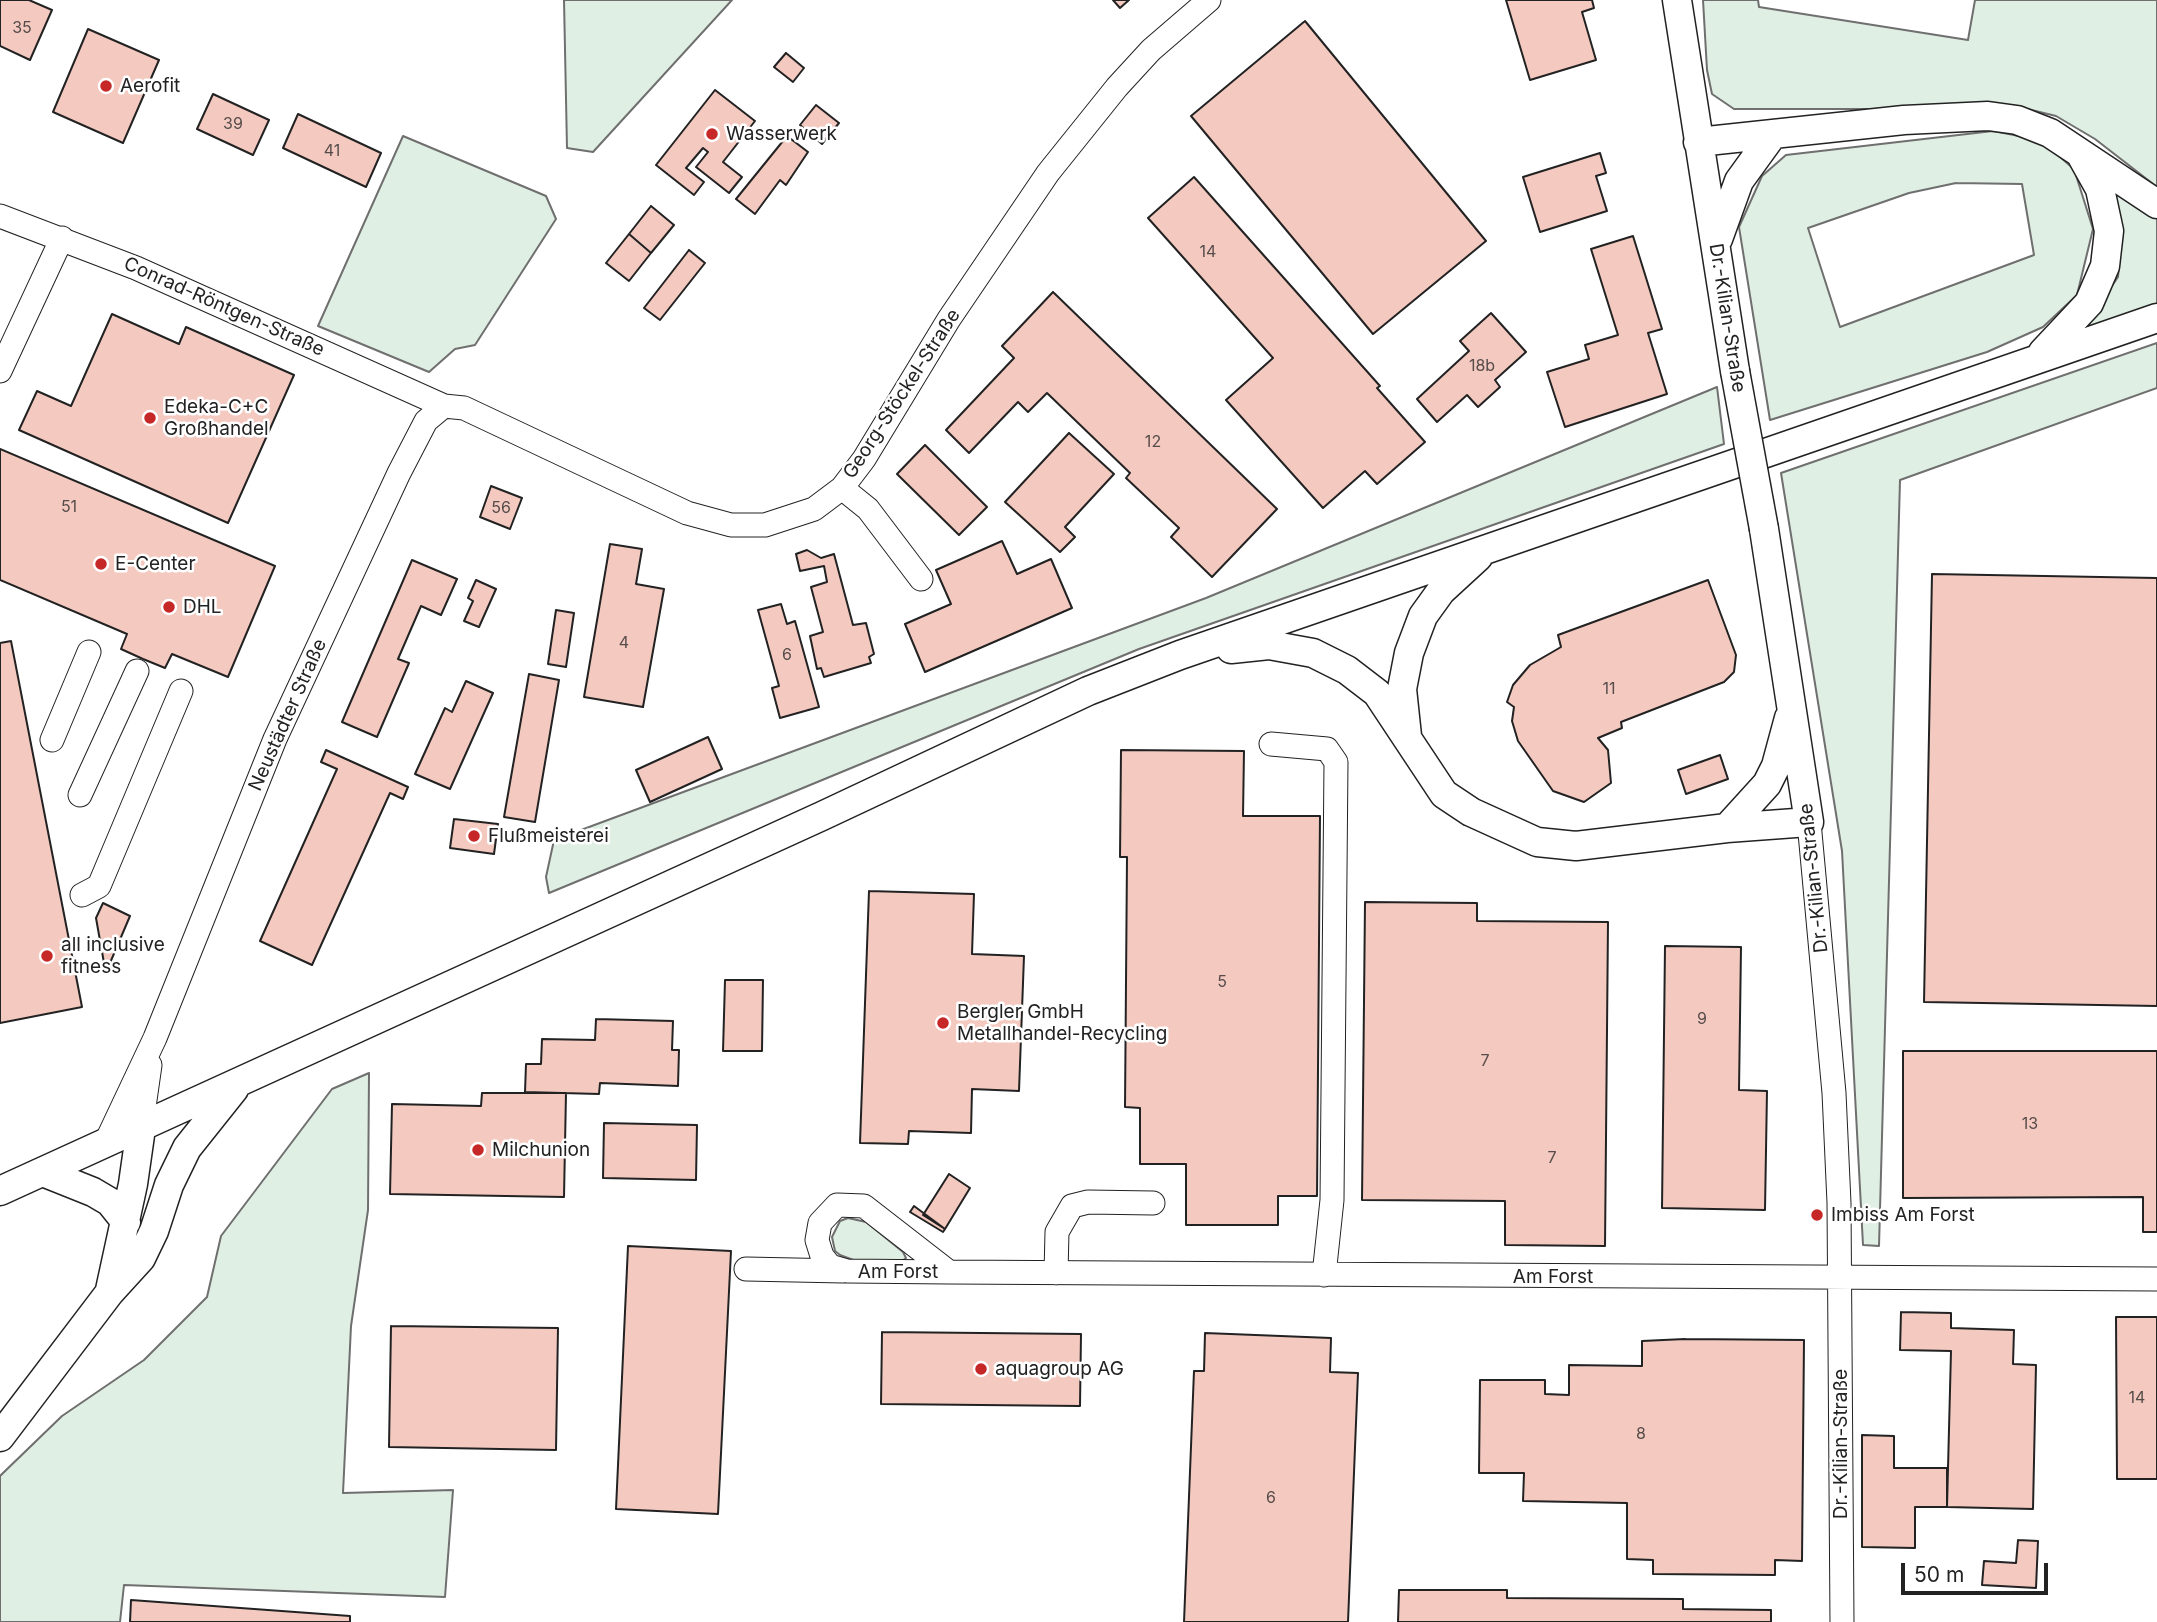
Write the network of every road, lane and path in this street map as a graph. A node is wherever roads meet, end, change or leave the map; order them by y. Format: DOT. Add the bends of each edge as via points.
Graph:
graph roads {
  1 [pos="1209,0"];
  2 [pos="1677,0"];
  3 [pos="1773,134"];
  4 [pos="1698,142"];
  5 [pos="2080,152"];
  6 [pos="2157,204"];
  7 [pos="0,216"];
  8 [pos="62,238"];
  9 [pos="1716,248"];
  10 [pos="2157,318"];
  11 [pos="2036,358"];
  12 [pos="0,371"];
  13 [pos="444,406"];
  14 [pos="842,488"];
  15 [pos="1489,548"];
  16 [pos="922,579"];
  17 [pos="89,652"];
  18 [pos="1180,655"];
  19 [pos="137,671"];
  20 [pos="181,691"];
  21 [pos="1792,705"];
  22 [pos="52,740"];
  23 [pos="1408,742"];
  24 [pos="1271,744"];
  25 [pos="80,795"];
  26 [pos="1808,822"];
  27 [pos="1727,828"];
  28 [pos="82,895"];
  29 [pos="155,1038"];
  30 [pos="238,1084"];
  31 [pos="141,1128"];
  32 [pos="105,1144"];
  33 [pos="43,1172"];
  34 [pos="0,1191"];
  35 [pos="1153,1203"];
  36 [pos="126,1222"];
  37 [pos="746,1269"];
  38 [pos="847,1271"];
  39 [pos="949,1272"];
  40 [pos="1056,1273"];
  41 [pos="1324,1275"];
  42 [pos="1841,1279"];
  43 [pos="2157,1279"];
  44 [pos="110,1292"];
  45 [pos="0,1437"];
  46 [pos="1842,1622"];
  1 -- 14 [label="street, Georg-Stöckel-Straße" via="1151,50 1048,173"];
  2 -- 4 [label="main road, Dr.-Kilian-Straße"];
  3 -- 4 [label="main road"];
  3 -- 5 [label="main road" via="1988,116 2017,120"];
  3 -- 9 [label="main road" via="1739,181"];
  4 -- 9 [label="main road, Dr.-Kilian-Straße"];
  5 -- 6 [label="main road"];
  5 -- 11 [label="main road" via="2100,189 2109,231 2105,266 2089,303"];
  7 -- 8 [label="street, Conrad-Röntgen-Straße"];
  8 -- 12 [label="street"];
  8 -- 13 [label="street, Conrad-Röntgen-Straße"];
  9 -- 21 [label="main road, Dr.-Kilian-Straße, bridge"];
  10 -- 11 [label="main road"];
  11 -- 15 [label="main road"];
  13 -- 14 [label="street, Georg-Stöckel-Straße" via="464,408 707,521 765,525 814,509"];
  13 -- 29 [label="street, Neustädter Straße" via="426,421 399,473 280,727"];
  14 -- 16 [label="street" via="868,509"];
  15 -- 18 [label="main road"];
  15 -- 23 [label="main road" via="1441,590 1423,616 1402,689"];
  17 -- 22 [label="street"];
  18 -- 23 [label="main road" via="1269,645 1313,653 1347,670 1377,693"];
  18 -- 30 [label="main road" via="1088,691"];
  19 -- 25 [label="street"];
  20 -- 28 [label="street" via="99,886"];
  21 -- 26 [label="main road, Dr.-Kilian-Straße"];
  21 -- 27 [label="main road" via="1783,744 1766,784"];
  23 -- 27 [label="main road" via="1444,794 1495,825 1537,842 1576,846"];
  24 -- 41 [label="street" via="1327,749 1336,762 1332,1193"];
  26 -- 27 [label="main road"];
  26 -- 42 [label="street, Dr.-Kilian-Straße" via="1834,1093"];
  29 -- 31 [label="street, Neustädter Straße"];
  29 -- 32 [label="street, Neustädter Straße"];
  30 -- 31 [label="main road"];
  30 -- 44 [label="main road" via="187,1148 141,1258"];
  31 -- 32 [label="main road"];
  31 -- 36 [label="main road"];
  32 -- 33 [label="main road"];
  33 -- 34 [label="main road"];
  33 -- 36 [label="main road" via="110,1202"];
  35 -- 40 [label="street" via="1072,1206 1057,1232"];
  36 -- 44 [label="main road"];
  37 -- 38 [label="street, Am Forst"];
  38 -- 39 [label="street, Am Forst"];
  38 -- 39 [label="street, Am Forst" via="830,1266 817,1240 827,1212 851,1203 876,1212"];
  39 -- 40 [label="street, Am Forst"];
  40 -- 41 [label="street, Am Forst"];
  41 -- 42 [label="street, Am Forst"];
  42 -- 43 [label="street, Am Forst"];
  42 -- 46 [label="street, Dr.-Kilian-Straße"];
  44 -- 45 [label="main road"];
}
